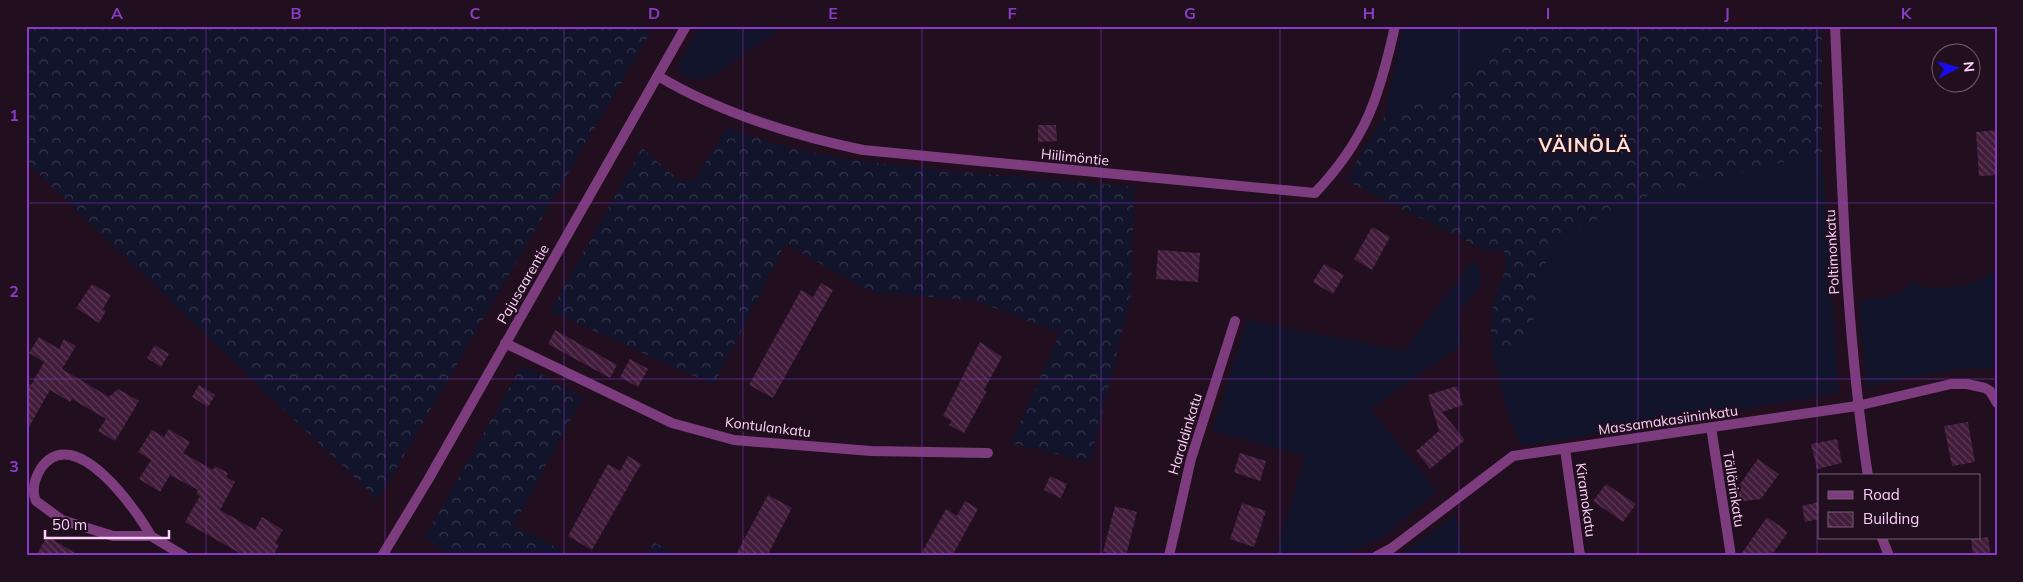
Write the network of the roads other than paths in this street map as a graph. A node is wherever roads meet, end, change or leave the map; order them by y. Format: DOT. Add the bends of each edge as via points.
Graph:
graph roads {
  1 [pos="686,26"];
  2 [pos="1394,26"];
  3 [pos="1835,26"];
  4 [pos="658,76"];
  5 [pos="1235,322"];
  6 [pos="505,343"];
  7 [pos="1997,403"];
  8 [pos="1857,406"];
  9 [pos="1710,427"];
  10 [pos="1565,448"];
  11 [pos="988,453"];
  12 [pos="1868,474"];
  13 [pos="151,536"];
  14 [pos="1883,540"];
  15 [pos="184,556"];
  16 [pos="382,556"];
  17 [pos="1169,556"];
  18 [pos="1377,556"];
  19 [pos="1580,556"];
  20 [pos="1731,556"];
  21 [pos="1889,556"];
  1 -- 4 [label="street, Pajusaarentie"];
  2 -- 4 [label="street, Hiilimöntie" via="1378,95 1364,126 1341,165 1315,193 864,150 809,139 686,93"];
  3 -- 8 [label="street, Poltimonkatu" via="1846,266"];
  4 -- 6 [label="street, Pajusaarentie"];
  5 -- 17 [label="street, Haraldinkatu" via="1191,459"];
  6 -- 11 [label="street, Kontulankatu" via="672,423 734,440 872,450"];
  6 -- 16 [label="street, Pajusaarentie"];
  7 -- 8 [label="street, Massamakasiininkatu" via="1990,391 1976,385 1951,384"];
  8 -- 9 [label="street, Massamakasiininkatu"];
  8 -- 12 [label="street, Poltimonkatu"];
  9 -- 10 [label="street, Massamakasiininkatu"];
  9 -- 20 [label="street, Tällärinkatu"];
  10 -- 18 [label="street, Massamakasiininkatu" via="1513,456"];
  10 -- 19 [label="street, Kiramokatu"];
  13 -- 13 [label="street" via="138,515 87,460 73,454 55,456 38,474 34,489 36,501 62,520 113,536"];
  13 -- 15 [label="street"];
  14 -- 21 [label="street"];
}
